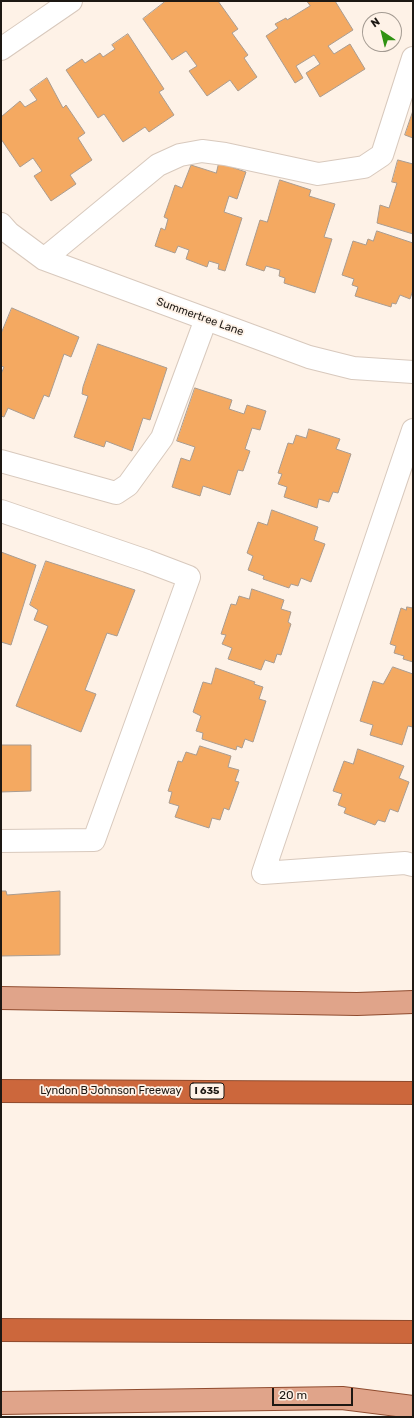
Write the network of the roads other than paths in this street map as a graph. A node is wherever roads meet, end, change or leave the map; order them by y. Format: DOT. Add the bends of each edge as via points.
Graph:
graph roads {
  1 [pos="71,1"];
  2 [pos="1,49"];
  3 [pos="413,58"];
  4 [pos="1,224"];
  5 [pos="44,259"];
  6 [pos="206,319"];
  7 [pos="413,372"];
  8 [pos="413,430"];
  9 [pos="1,461"];
  10 [pos="1,511"];
  11 [pos="1,841"];
  12 [pos="413,865"];
  13 [pos="1,998"];
  14 [pos="413,1002"];
  15 [pos="7,1090"];
  16 [pos="413,1093"];
  17 [pos="1,1330"];
  18 [pos="413,1332"];
  19 [pos="1,1403"];
  20 [pos="413,1407"];
  1 -- 2 [label="street"];
  3 -- 5 [label="street" via="382,155 364,168 318,174 225,154 202,152 180,155 158,165"];
  4 -- 5 [label="street, Summertree Lane"];
  5 -- 6 [label="street, Summertree Lane"];
  6 -- 7 [label="street, Summertree Lane" via="309,357 353,368"];
  6 -- 9 [label="street" via="162,438 128,485 116,493"];
  8 -- 12 [label="street" via="263,873 405,862"];
  10 -- 11 [label="street" via="189,577 94,840"];
  13 -- 14 [label="main road" via="357,1004"];
  15 -- 16 [label="highway, Lyndon B Johnson Freeway / I 635"];
  17 -- 18 [label="highway"];
  19 -- 20 [label="main road" via="342,1398"];
}
